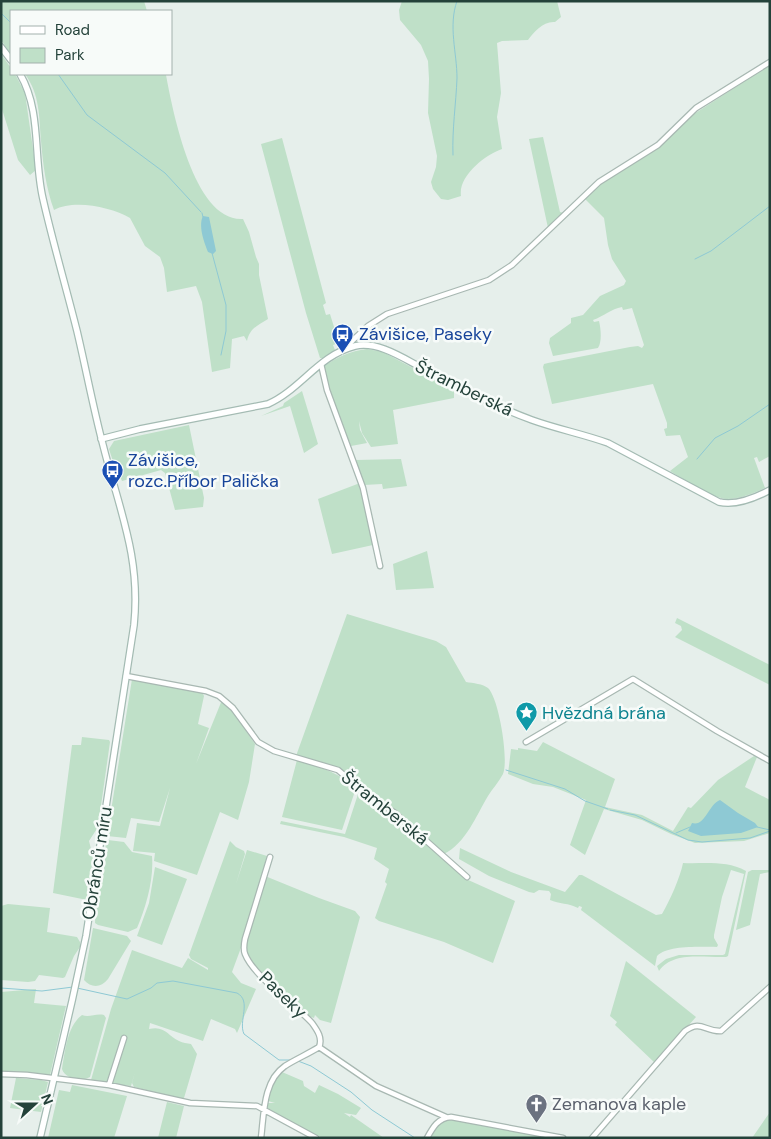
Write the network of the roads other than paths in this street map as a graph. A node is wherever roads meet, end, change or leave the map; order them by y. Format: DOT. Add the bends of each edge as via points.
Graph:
graph roads {
  1 [pos="1,47"];
  2 [pos="10,59"];
  3 [pos="770,62"];
  4 [pos="21,75"];
  5 [pos="346,349"];
  6 [pos="320,364"];
  7 [pos="102,439"];
  8 [pos="770,490"];
  9 [pos="380,566"];
  10 [pos="126,676"];
  11 [pos="526,742"];
  12 [pos="770,761"];
  13 [pos="270,857"];
  14 [pos="467,877"];
  15 [pos="770,987"];
  16 [pos="124,1038"];
  17 [pos="319,1047"];
  18 [pos="1,1074"];
  19 [pos="55,1078"];
  20 [pos="109,1085"];
  21 [pos="264,1110"];
  22 [pos="446,1117"];
  23 [pos="40,1138"];
  24 [pos="262,1138"];
  25 [pos="316,1138"];
  26 [pos="427,1138"];
  27 [pos="563,1138"];
  28 [pos="592,1138"];
  1 -- 2 [label="main road"];
  3 -- 5 [label="street" via="696,108 658,145 599,182 512,265 489,280 387,314 368,326"];
  4 -- 7 [label="main road, Obránců míru" via="32,103 42,198"];
  5 -- 6 [label="main road, Štramberská"];
  5 -- 8 [label="main road, Štramberská" via="359,345 382,349 516,414 608,443 718,502 743,501"];
  6 -- 7 [label="main road, Štramberská" via="286,395 268,404"];
  6 -- 9 [label="street" via="363,488"];
  7 -- 10 [label="main road, Obránců míru" via="132,549 136,586"];
  10 -- 14 [label="street, Štramberská" via="219,696 233,708 258,742 274,751 338,770 395,814"];
  10 -- 19 [label="main road, Obránců míru" via="92,900"];
  11 -- 12 [label="street" via="633,679"];
  13 -- 17 [label="street, Paseky" via="245,938 244,952 264,978 312,1023 320,1037"];
  15 -- 28 [label="street" via="721,1031 698,1025 685,1031"];
  16 -- 20 [label="street"];
  17 -- 21 [label="street" via="281,1068 274,1077"];
  17 -- 22 [label="street" via="376,1086"];
  18 -- 19 [label="street"];
  19 -- 20 [label="street"];
  19 -- 23 [label="main road, Obránců míru"];
  20 -- 21 [label="street" via="190,1104 258,1106"];
  21 -- 24 [label="street"];
  21 -- 25 [label="street"];
  22 -- 26 [label="street" via="434,1125"];
  22 -- 27 [label="street"];
}
